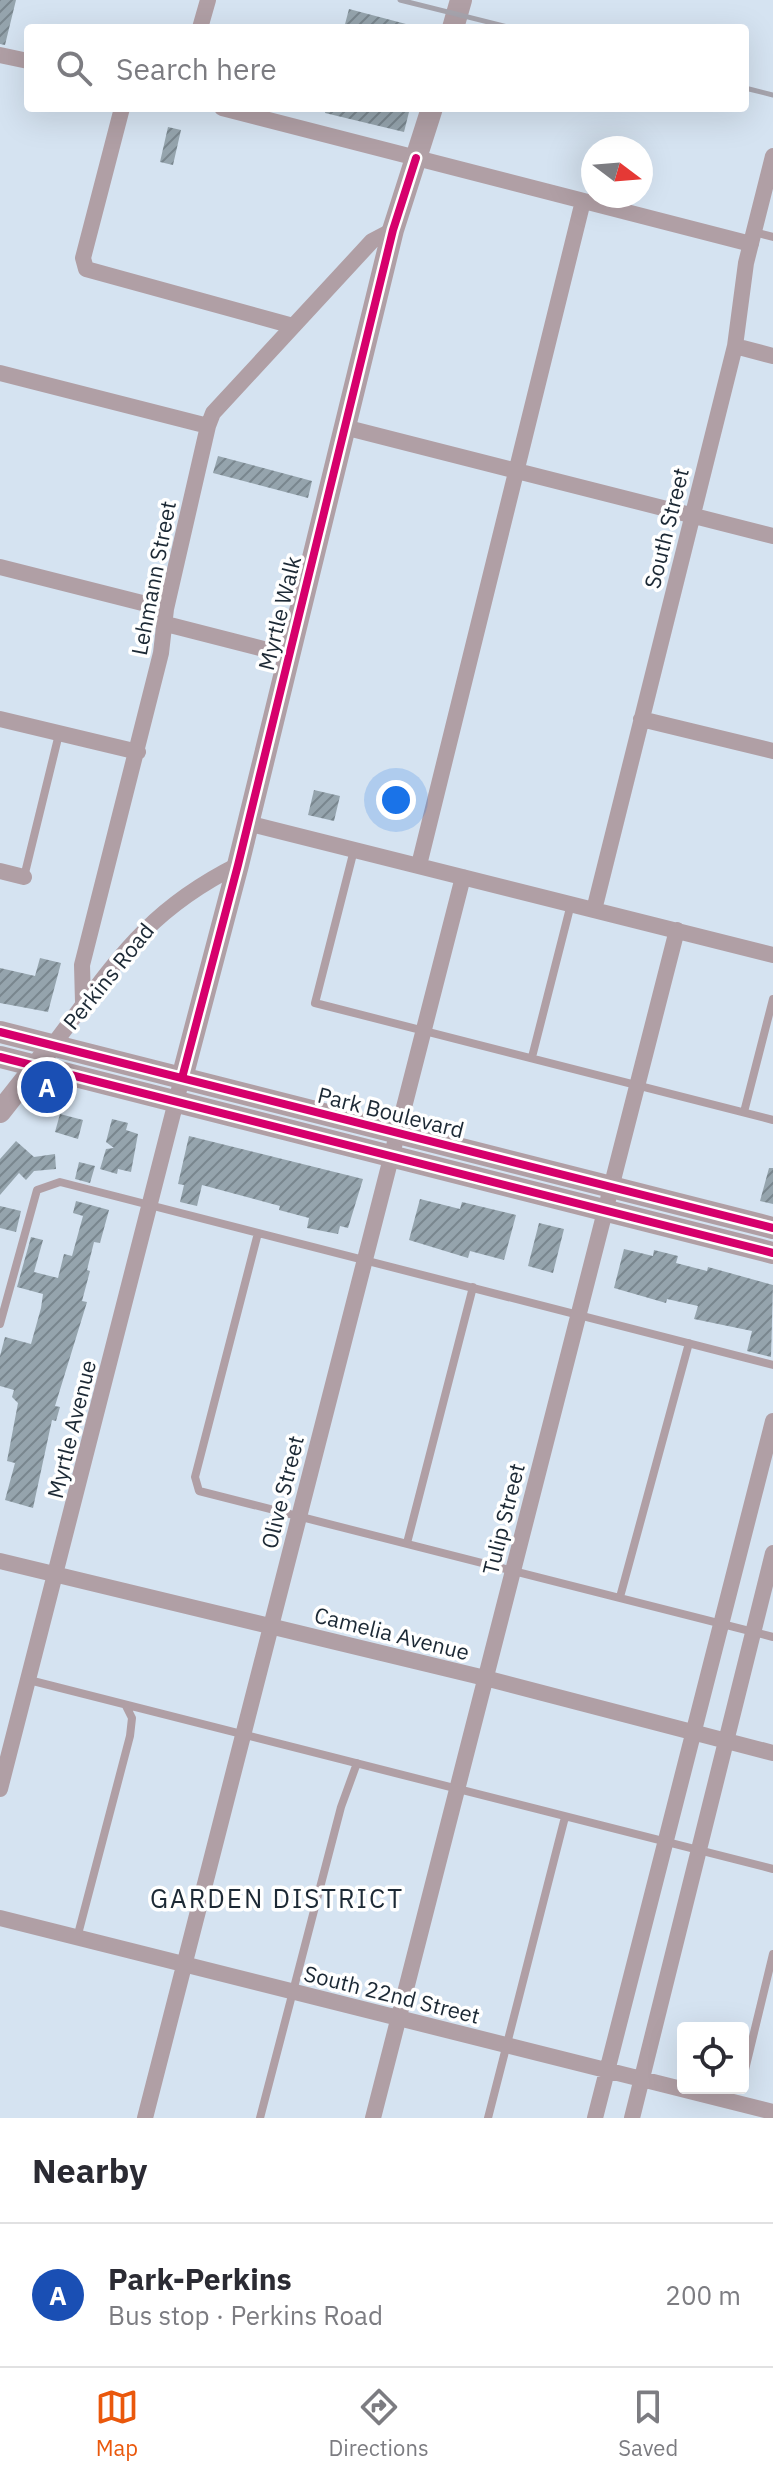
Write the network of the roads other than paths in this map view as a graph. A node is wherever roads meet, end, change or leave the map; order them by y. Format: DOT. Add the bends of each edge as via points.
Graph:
graph roads {
  1 [pos="208,0"];
  2 [pos="461,0"];
  3 [pos="201,24"];
  4 [pos="454,24"];
  5 [pos="0,55"];
  6 [pos="24,60"];
  7 [pos="121,112"];
  8 [pos="238,112"];
  9 [pos="431,112"];
  10 [pos="773,156"];
  11 [pos="416,158"];
  12 [pos="581,200"];
  13 [pos="767,204"];
  14 [pos="581,208"];
  15 [pos="615,208"];
  16 [pos="393,230"];
  17 [pos="773,237"];
  18 [pos="752,238"];
  19 [pos="293,326"];
  20 [pos="735,346"];
  21 [pos="773,356"];
  22 [pos="0,373"];
  23 [pos="208,426"];
  24 [pos="344,427"];
  25 [pos="517,472"];
  26 [pos="692,516"];
  27 [pos="773,536"];
  28 [pos="0,567"];
  29 [pos="166,617"];
  30 [pos="287,655"];
  31 [pos="0,719"];
  32 [pos="641,719"];
  33 [pos="59,734"];
  34 [pos="773,751"];
  35 [pos="138,752"];
  36 [pos="247,823"];
  37 [pos="354,849"];
  38 [pos="238,865"];
  39 [pos="419,865"];
  40 [pos="0,871"];
  41 [pos="24,877"];
  42 [pos="463,877"];
  43 [pos="571,904"];
  44 [pos="594,910"];
  45 [pos="677,930"];
  46 [pos="773,955"];
  47 [pos="773,999"];
  48 [pos="83,1002"];
  49 [pos="423,1029"];
  50 [pos="0,1032"];
  51 [pos="53,1045"];
  52 [pos="0,1057"];
  53 [pos="532,1057"];
  54 [pos="37,1066"];
  55 [pos="182,1078"];
  56 [pos="639,1085"];
  57 [pos="176,1102"];
  58 [pos="0,1112"];
  59 [pos="744,1112"];
  60 [pos="773,1120"];
  61 [pos="397,1132"];
  62 [pos="391,1156"];
  63 [pos="612,1187"];
  64 [pos="149,1207"];
  65 [pos="606,1211"];
  66 [pos="773,1228"];
  67 [pos="258,1233"];
  68 [pos="773,1253"];
  69 [pos="364,1258"];
  70 [pos="473,1287"];
  71 [pos="577,1314"];
  72 [pos="0,1324"];
  73 [pos="689,1343"];
  74 [pos="773,1365"];
  75 [pos="773,1421"];
  76 [pos="299,1516"];
  77 [pos="407,1543"];
  78 [pos="773,1553"];
  79 [pos="0,1561"];
  80 [pos="513,1569"];
  81 [pos="57,1577"];
  82 [pos="620,1597"];
  83 [pos="720,1624"];
  84 [pos="270,1627"];
  85 [pos="753,1632"];
  86 [pos="773,1637"];
  87 [pos="485,1678"];
  88 [pos="29,1680"];
  89 [pos="126,1706"];
  90 [pos="243,1732"];
  91 [pos="691,1733"];
  92 [pos="726,1742"];
  93 [pos="773,1753"];
  94 [pos="357,1763"];
  95 [pos="0,1789"];
  96 [pos="457,1789"];
  97 [pos="565,1817"];
  98 [pos="663,1843"];
  99 [pos="699,1852"];
  100 [pos="773,1869"];
  101 [pos="0,1918"];
  102 [pos="77,1938"];
  103 [pos="773,1954"];
  104 [pos="182,1964"];
  105 [pos="291,1992"];
  106 [pos="397,2019"];
  107 [pos="508,2046"];
  108 [pos="749,2053"];
  109 [pos="607,2070"];
  110 [pos="642,2079"];
  111 [pos="738,2096"];
  112 [pos="773,2112"];
  113 [pos="145,2118"];
  114 [pos="260,2118"];
  115 [pos="373,2118"];
  116 [pos="488,2118"];
  117 [pos="595,2118"];
  118 [pos="632,2118"];
  1 -- 3 [label="street"];
  2 -- 4 [label="street"];
  5 -- 6 [label="street"];
  7 -- 19 [label="street" via="83,258 86,269"];
  8 -- 11 [label="street"];
  9 -- 11 [label="street, Myrtle Walk"];
  10 -- 13 [label="street, South Street"];
  11 -- 12 [label="street"];
  11 -- 16 [label="street, Myrtle Walk"];
  13 -- 18 [label="street, South Street"];
  14 -- 25 [label="street"];
  15 -- 18 [label="street"];
  16 -- 19 [label="street, Lehmann Street" via="372,241"];
  16 -- 24 [label="street, Myrtle Walk"];
  17 -- 18 [label="lane"];
  18 -- 20 [label="street, South Street"];
  19 -- 23 [label="street, Lehmann Street" via="213,413"];
  20 -- 21 [label="street"];
  20 -- 26 [label="street, South Street"];
  22 -- 23 [label="street"];
  23 -- 29 [label="street, Lehmann Street"];
  24 -- 25 [label="street"];
  24 -- 30 [label="street, Myrtle Walk"];
  25 -- 26 [label="street"];
  25 -- 39 [label="street"];
  26 -- 27 [label="street"];
  26 -- 32 [label="street, South Street"];
  28 -- 29 [label="street"];
  29 -- 30 [label="street"];
  29 -- 35 [label="street, Lehmann Street"];
  30 -- 36 [label="street, Myrtle Walk"];
  31 -- 33 [label="street"];
  32 -- 34 [label="street"];
  32 -- 44 [label="street, South Street"];
  33 -- 35 [label="street"];
  33 -- 41 [label="lane"];
  35 -- 48 [label="street, Lehmann Street" via="82,965"];
  36 -- 37 [label="street"];
  36 -- 38 [label="street, Myrtle Walk"];
  37 -- 39 [label="street"];
  37 -- 49 [label="lane" via="315,1003"];
  38 -- 48 [label="street, Perkins Road" via="152,919"];
  38 -- 55 [label="street, Myrtle Walk"];
  39 -- 42 [label="street"];
  40 -- 41 [label="street"];
  42 -- 43 [label="street"];
  42 -- 49 [label="street, Olive Street"];
  43 -- 44 [label="street"];
  43 -- 53 [label="lane"];
  44 -- 45 [label="street"];
  45 -- 46 [label="street"];
  45 -- 56 [label="street, Tulip Street"];
  47 -- 59 [label="lane"];
  48 -- 51 [label="street, Perkins Road"];
  49 -- 53 [label="lane"];
  49 -- 61 [label="street, Olive Street"];
  50 -- 51 [label="street, Park Boulevard"];
  51 -- 54 [label="street, Perkins Road"];
  51 -- 55 [label="street, Park Boulevard"];
  52 -- 54 [label="street"];
  53 -- 56 [label="lane"];
  54 -- 57 [label="street"];
  54 -- 58 [label="street, Perkins Road"];
  55 -- 57 [label="street, Myrtle Avenue"];
  55 -- 61 [label="street, Park Boulevard"];
  56 -- 59 [label="lane"];
  56 -- 63 [label="street, Tulip Street"];
  57 -- 62 [label="street"];
  57 -- 64 [label="street, Myrtle Avenue"];
  59 -- 60 [label="lane"];
  61 -- 62 [label="street, Olive Street"];
  61 -- 63 [label="street, Park Boulevard"];
  62 -- 65 [label="street"];
  62 -- 69 [label="street, Olive Street"];
  63 -- 65 [label="street, Tulip Street"];
  63 -- 66 [label="street, Park Boulevard"];
  64 -- 67 [label="lane"];
  64 -- 72 [label="lane" via="60,1182 37,1190"];
  64 -- 81 [label="street, Myrtle Avenue"];
  65 -- 68 [label="street"];
  65 -- 71 [label="street, Tulip Street"];
  67 -- 69 [label="lane"];
  67 -- 76 [label="lane" via="195,1477 199,1491"];
  69 -- 70 [label="lane"];
  69 -- 76 [label="street, Olive Street"];
  70 -- 71 [label="lane"];
  70 -- 77 [label="lane"];
  71 -- 73 [label="lane"];
  71 -- 80 [label="street, Tulip Street"];
  73 -- 74 [label="lane"];
  73 -- 82 [label="lane"];
  75 -- 83 [label="street"];
  76 -- 77 [label="lane"];
  76 -- 84 [label="street, Olive Street"];
  77 -- 80 [label="lane"];
  78 -- 85 [label="street"];
  79 -- 81 [label="street, Camelia Avenue"];
  80 -- 82 [label="lane"];
  80 -- 87 [label="street, Tulip Street"];
  81 -- 84 [label="street, Camelia Avenue"];
  81 -- 88 [label="street, Myrtle Avenue"];
  82 -- 83 [label="lane"];
  83 -- 85 [label="lane"];
  83 -- 91 [label="street"];
  84 -- 87 [label="street, Camelia Avenue"];
  84 -- 90 [label="street, Olive Street"];
  85 -- 86 [label="lane"];
  85 -- 92 [label="street"];
  87 -- 91 [label="street, Camelia Avenue"];
  87 -- 96 [label="street, Tulip Street"];
  88 -- 89 [label="lane"];
  88 -- 95 [label="street, Myrtle Avenue"];
  89 -- 90 [label="lane"];
  89 -- 102 [label="lane" via="132,1718 130,1736"];
  90 -- 94 [label="lane"];
  90 -- 104 [label="street, Olive Street"];
  91 -- 92 [label="street, Camelia Avenue"];
  91 -- 98 [label="street"];
  92 -- 93 [label="street, Camelia Avenue"];
  92 -- 99 [label="street"];
  94 -- 96 [label="lane"];
  94 -- 105 [label="lane"];
  96 -- 97 [label="lane"];
  96 -- 106 [label="street, Tulip Street"];
  97 -- 98 [label="lane"];
  97 -- 107 [label="lane"];
  98 -- 99 [label="lane"];
  98 -- 109 [label="street"];
  99 -- 100 [label="lane"];
  99 -- 110 [label="street"];
  101 -- 102 [label="street, South 22nd Street"];
  102 -- 104 [label="street, South 22nd Street"];
  103 -- 108 [label="lane"];
  104 -- 105 [label="street, South 22nd Street"];
  104 -- 113 [label="street, Olive Street"];
  105 -- 106 [label="street, South 22nd Street"];
  105 -- 114 [label="lane"];
  106 -- 107 [label="street, South 22nd Street"];
  106 -- 115 [label="street, Tulip Street"];
  107 -- 109 [label="street, South 22nd Street"];
  107 -- 116 [label="lane"];
  109 -- 110 [label="street, South 22nd Street"];
  109 -- 117 [label="street"];
  110 -- 111 [label="street, South 22nd Street"];
  110 -- 118 [label="street"];
  111 -- 112 [label="street, South 22nd Street"];
}
